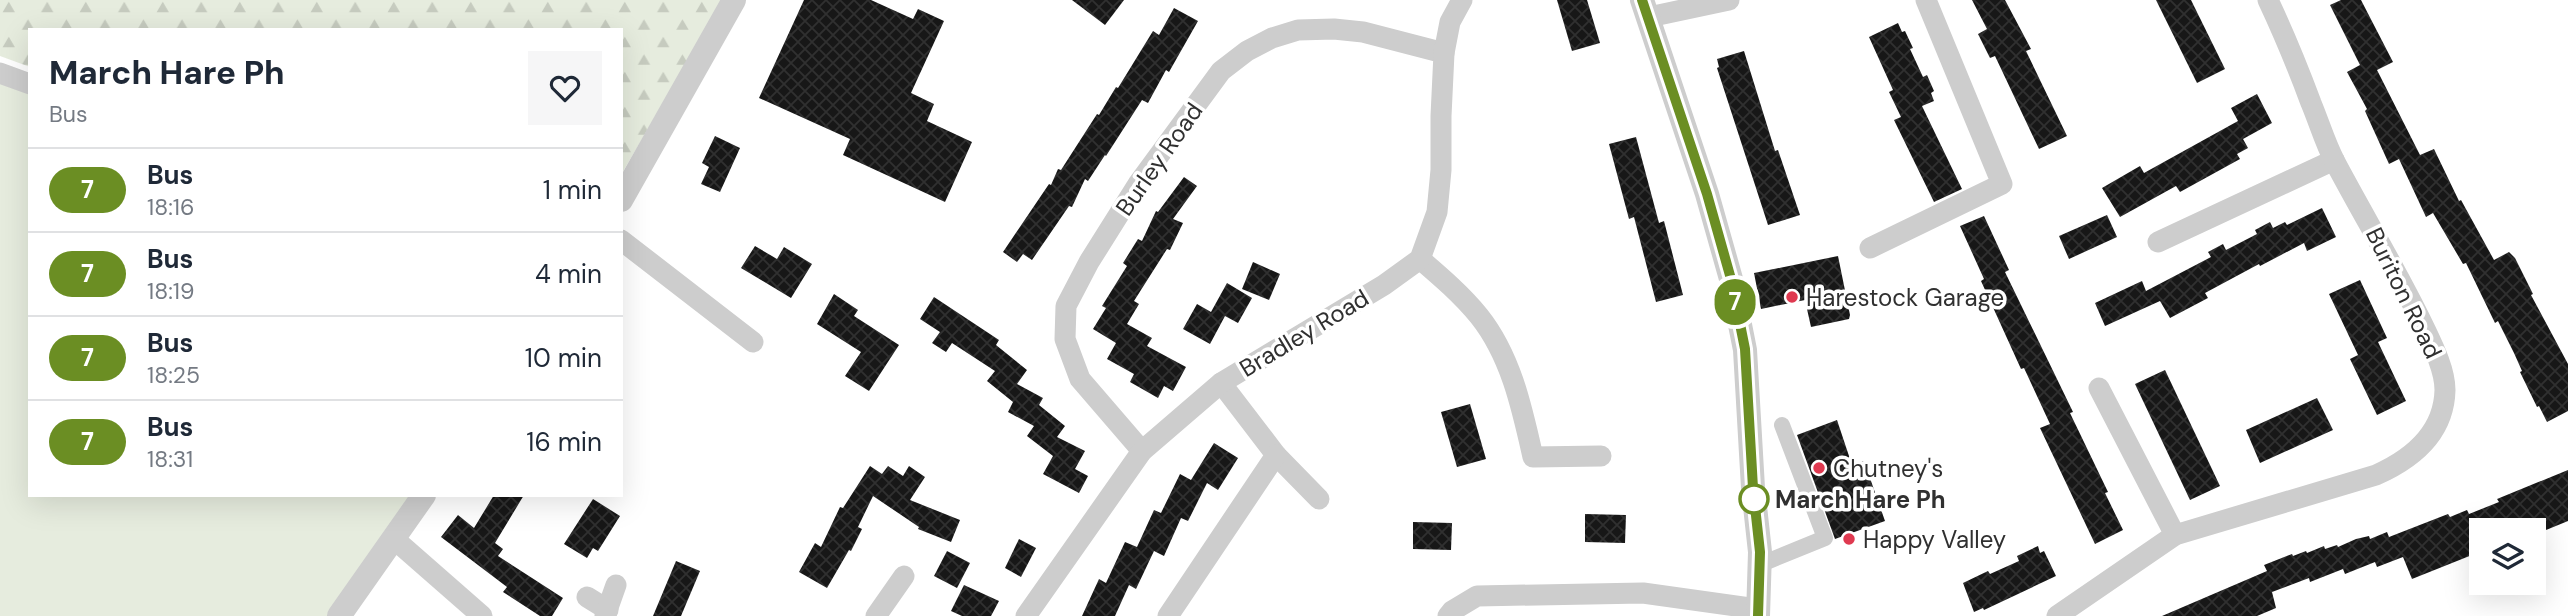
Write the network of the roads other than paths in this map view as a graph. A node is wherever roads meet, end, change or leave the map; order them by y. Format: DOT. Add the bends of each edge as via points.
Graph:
graph roads {
  1 [pos="734,0"];
  2 [pos="1462,0"];
  3 [pos="1728,0"];
  4 [pos="1926,0"];
  5 [pos="2268,0"];
  6 [pos="1646,8"];
  7 [pos="1444,53"];
  8 [pos="0,73"];
  9 [pos="28,83"];
  10 [pos="2334,160"];
  11 [pos="623,196"];
  12 [pos="623,242"];
  13 [pos="2158,242"];
  14 [pos="1870,248"];
  15 [pos="1420,259"];
  16 [pos="753,342"];
  17 [pos="1221,383"];
  18 [pos="2099,388"];
  19 [pos="1782,425"];
  20 [pos="1142,451"];
  21 [pos="1276,455"];
  22 [pos="1601,456"];
  23 [pos="423,497"];
  24 [pos="1319,499"];
  25 [pos="2175,535"];
  26 [pos="393,538"];
  27 [pos="1759,565"];
  28 [pos="904,576"];
  29 [pos="616,585"];
  30 [pos="587,597"];
  31 [pos="607,613"];
  32 [pos="1758,613"];
  33 [pos="339,616"];
  34 [pos="482,616"];
  35 [pos="876,616"];
  36 [pos="1026,616"];
  37 [pos="1168,616"];
  38 [pos="1448,616"];
  39 [pos="2057,616"];
  1 -- 11 [label="street"];
  2 -- 7 [label="street" via="1450,22"];
  3 -- 6 [label="street"];
  4 -- 14 [label="street" via="2002,184"];
  5 -- 10 [label="street, Buriton Road"];
  6 -- 27 [label="street" via="1731,279 1745,355"];
  7 -- 15 [label="street" via="1437,212"];
  7 -- 20 [label="street, Burley Road" via="1363,32 1298,30 1247,51 1221,71 1138,184 1066,306 1065,339 1080,379"];
  8 -- 9 [label="street"];
  10 -- 13 [label="street"];
  10 -- 25 [label="street, Buriton Road" via="2432,345 2445,387 2443,413 2422,446 2398,465"];
  12 -- 16 [label="street"];
  15 -- 17 [label="street, Bradley Road"];
  15 -- 22 [label="street" via="1479,316 1499,346 1523,410 1533,457"];
  17 -- 20 [label="street, Bradley Road"];
  17 -- 21 [label="street"];
  18 -- 25 [label="street"];
  19 -- 27 [label="street" via="1825,538"];
  20 -- 36 [label="street, Bradley Road"];
  21 -- 24 [label="street"];
  21 -- 37 [label="street"];
  23 -- 26 [label="street"];
  25 -- 39 [label="street, Buriton Road"];
  26 -- 33 [label="street"];
  26 -- 34 [label="street"];
  27 -- 32 [label="street"];
  28 -- 35 [label="street"];
  29 -- 31 [label="street"];
  30 -- 31 [label="street"];
  32 -- 38 [label="street" via="1643,593 1477,596"];
}
